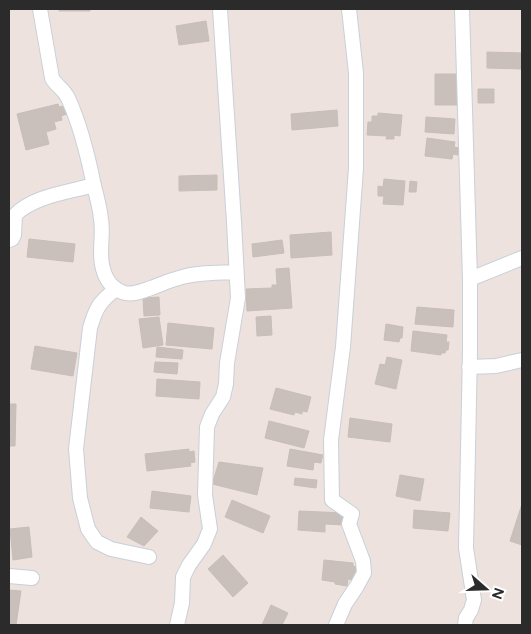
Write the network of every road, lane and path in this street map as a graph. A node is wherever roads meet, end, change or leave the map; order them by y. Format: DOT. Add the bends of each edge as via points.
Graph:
graph roads {
  1 [pos="40,9"];
  2 [pos="220,9"];
  3 [pos="349,9"];
  4 [pos="462,9"];
  5 [pos="94,185"];
  6 [pos="9,240"];
  7 [pos="522,258"];
  8 [pos="236,272"];
  9 [pos="470,279"];
  10 [pos="116,289"];
  11 [pos="522,360"];
  12 [pos="469,366"];
  13 [pos="148,557"];
  14 [pos="9,576"];
  15 [pos="32,578"];
  16 [pos="177,625"];
  17 [pos="336,625"];
  18 [pos="465,625"];
  1 -- 5 [label="street" via="52,78 64,91 81,131"];
  2 -- 8 [label="street"];
  3 -- 17 [label="street" via="356,73 356,168 343,347 331,440 332,500 352,514 349,524 363,560 364,573"];
  4 -- 9 [label="street"];
  5 -- 6 [label="street" via="25,206 14,215 14,235"];
  5 -- 10 [label="street" via="102,220 101,258 110,283"];
  7 -- 9 [label="street"];
  8 -- 10 [label="street" via="181,277 134,294"];
  8 -- 16 [label="street" via="238,298 226,384 223,398 207,427 205,495 210,529 183,577"];
  9 -- 12 [label="street"];
  10 -- 13 [label="street" via="104,298 90,328 76,449 80,498 88,529 97,542 111,549"];
  11 -- 12 [label="street" via="496,366"];
  12 -- 18 [label="street" via="466,548 474,600"];
  14 -- 15 [label="street"];
}
